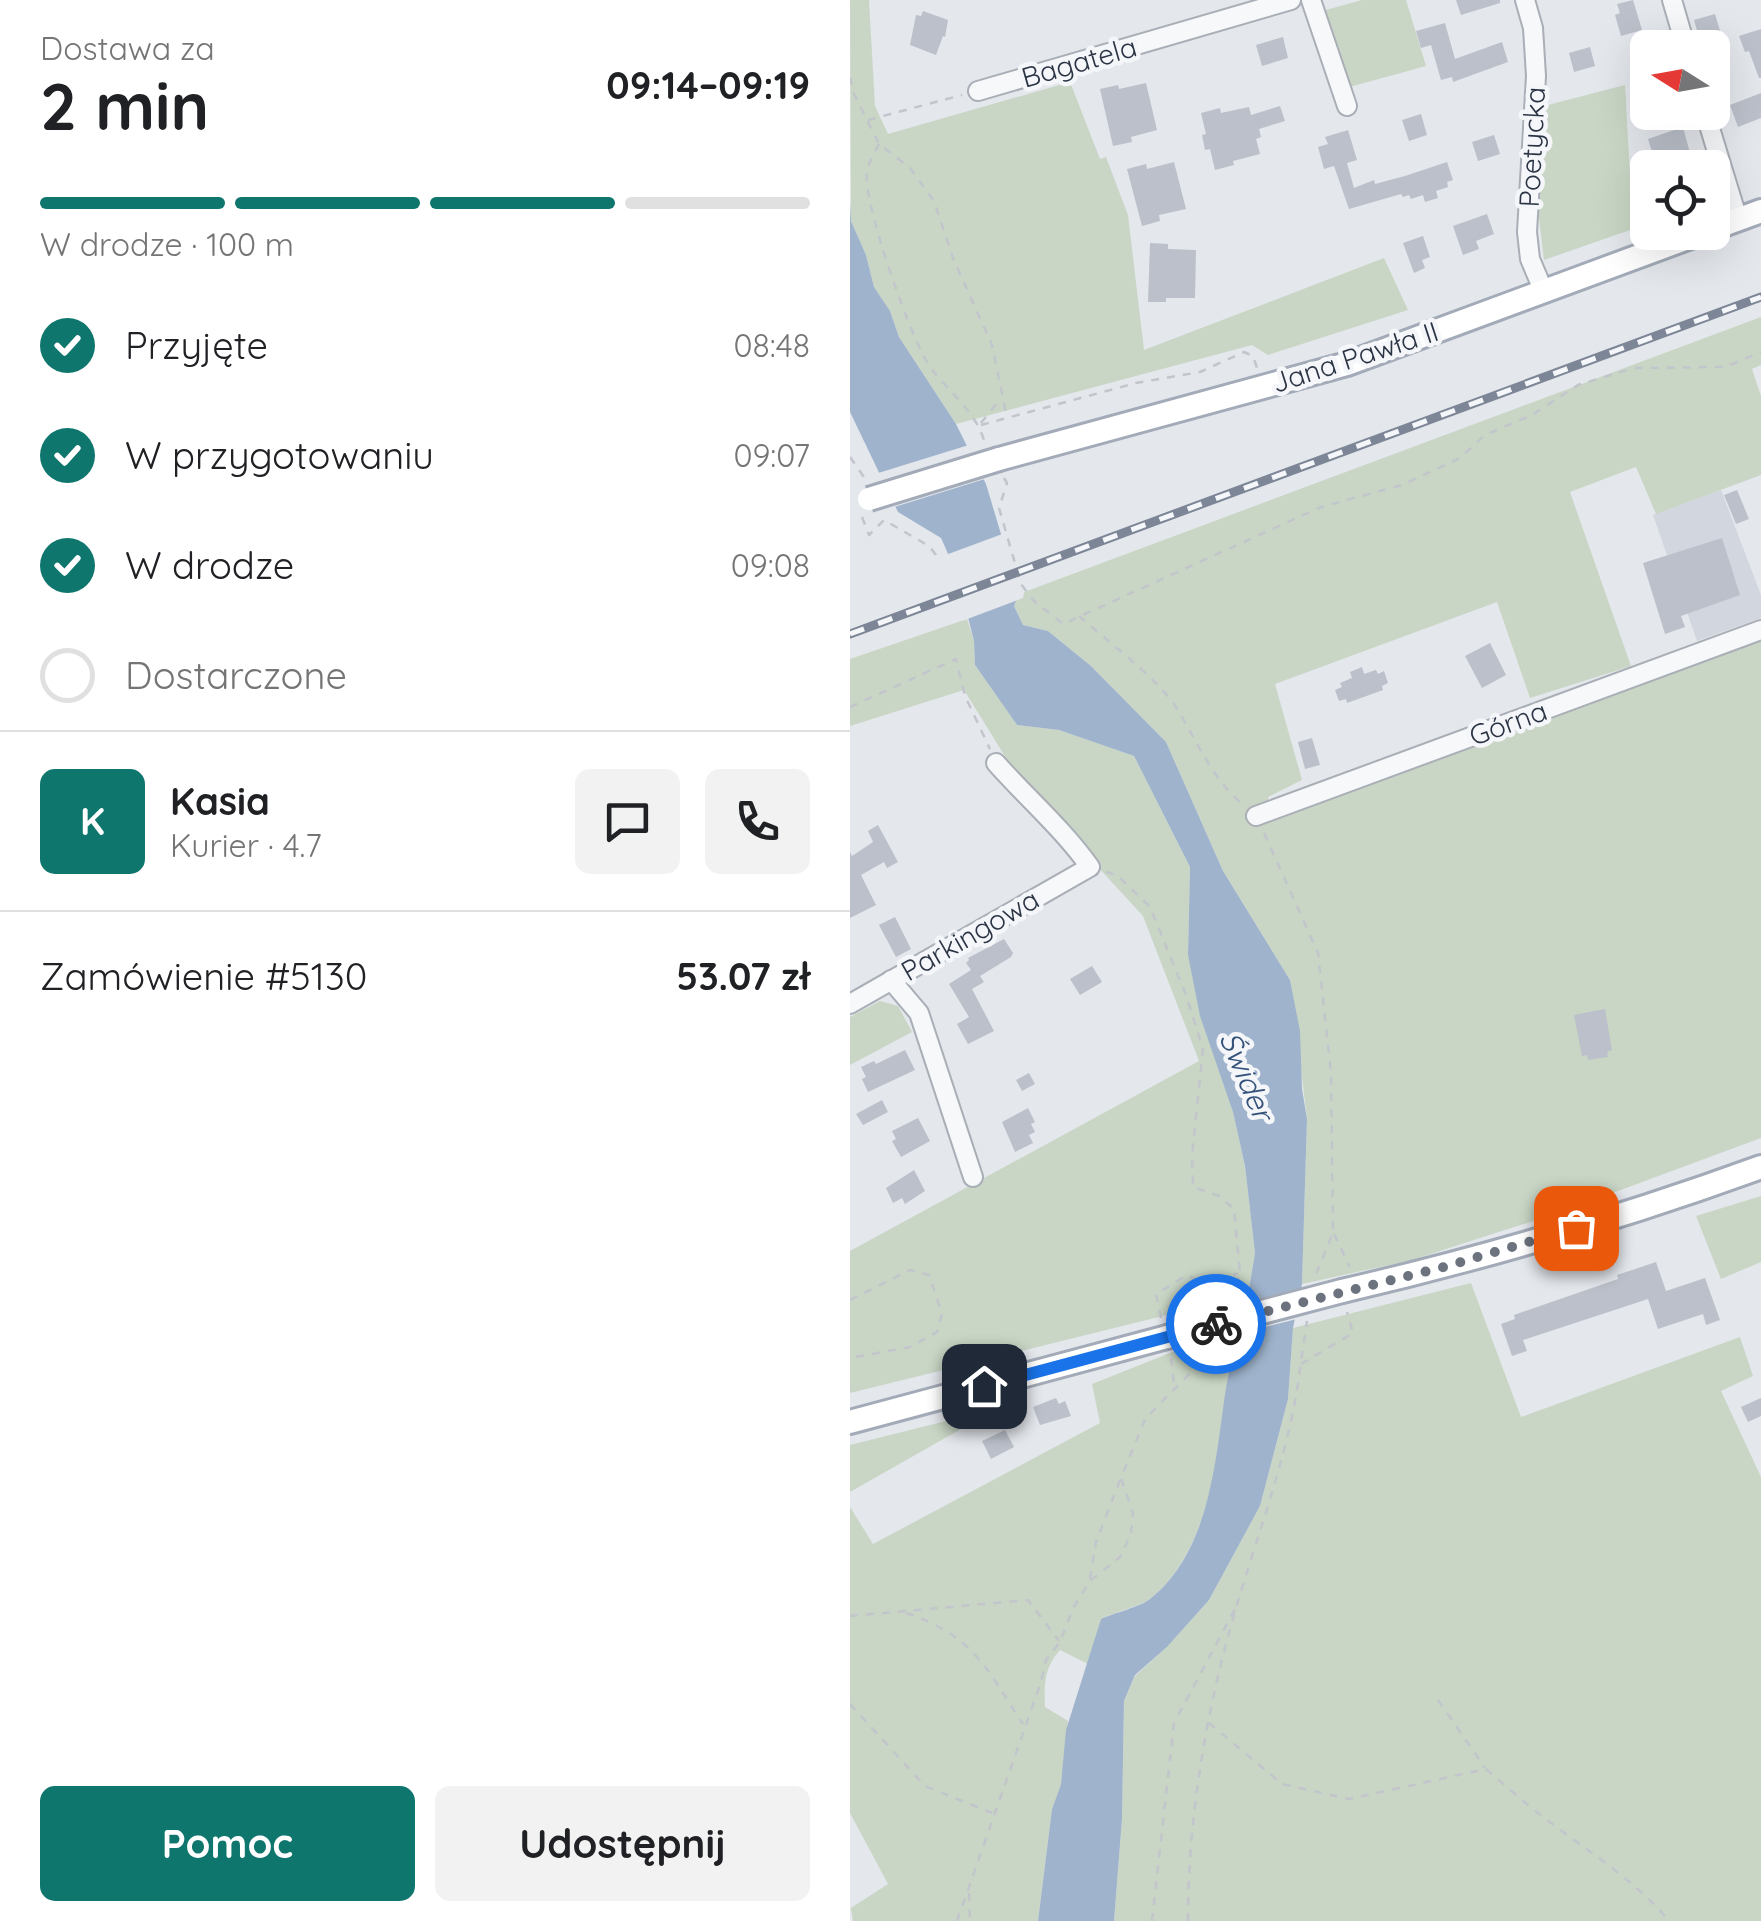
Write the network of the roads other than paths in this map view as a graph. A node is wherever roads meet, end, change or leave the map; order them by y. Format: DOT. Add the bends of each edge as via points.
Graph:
graph roads {
  1 [pos="1291,0"];
  2 [pos="1311,0"];
  3 [pos="1525,0"];
  4 [pos="1672,0"];
  5 [pos="1681,30"];
  6 [pos="978,91"];
  7 [pos="1347,106"];
  8 [pos="1710,130"];
  9 [pos="1761,211"];
  10 [pos="1738,220"];
  11 [pos="1730,223"];
  12 [pos="1656,250"];
  13 [pos="1544,292"];
  14 [pos="860,507"];
  15 [pos="1761,630"];
  16 [pos="996,763"];
  17 [pos="1256,816"];
  18 [pos="892,980"];
  19 [pos="850,1004"];
  20 [pos="1761,1167"];
  21 [pos="973,1178"];
  22 [pos="850,1422"];
  1 -- 6 [label="street, Bagatela"];
  2 -- 7 [label="street"];
  3 -- 13 [label="street, Poetycka" via="1536,76 1527,232"];
  4 -- 5 [label="street"];
  8 -- 10 [label="street"];
  9 -- 10 [label="main road"];
  10 -- 11 [label="main road"];
  12 -- 13 [label="main road, Jana Pawła II"];
  13 -- 14 [label="main road, Jana Pawła II, bridge" via="1347,364 999,459"];
  15 -- 17 [label="street, Górna"];
  16 -- 18 [label="street, Parkingowa" via="1090,866"];
  18 -- 19 [label="street, Parkingowa"];
  18 -- 21 [label="street" via="919,1013"];
  20 -- 22 [label="main road, bridge" via="1444,1267"];
}
